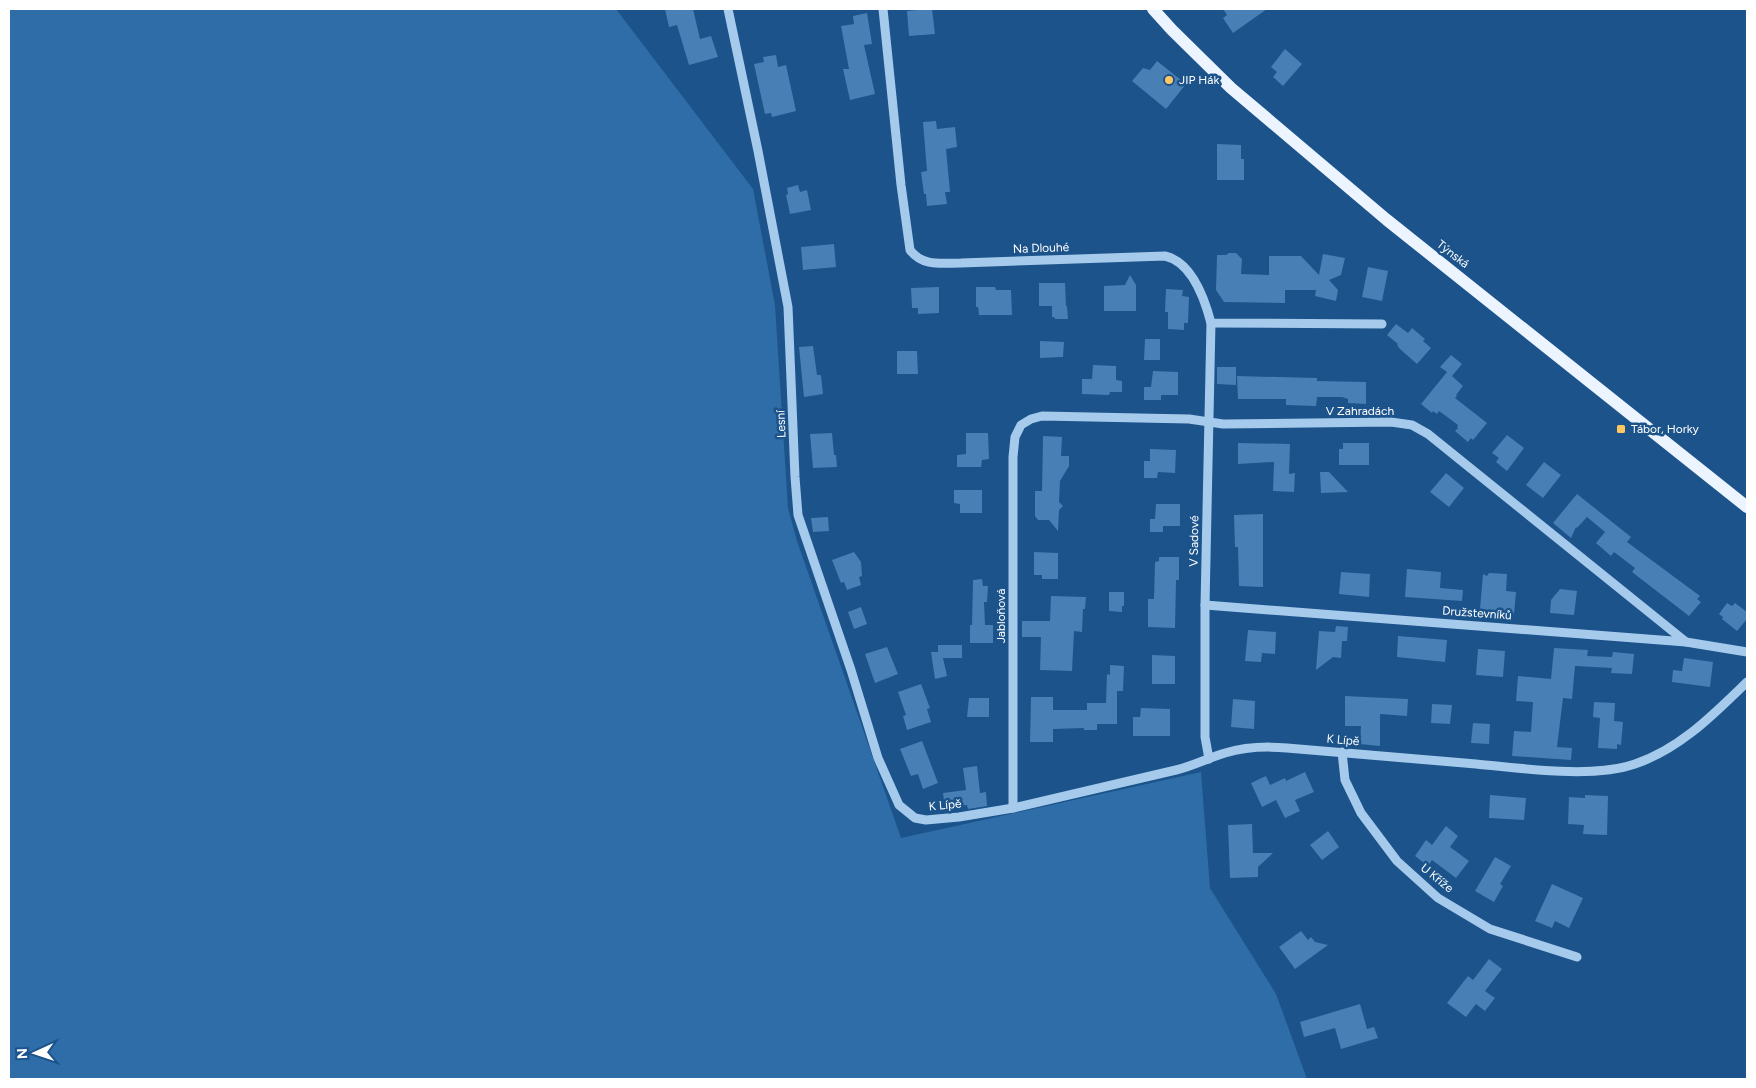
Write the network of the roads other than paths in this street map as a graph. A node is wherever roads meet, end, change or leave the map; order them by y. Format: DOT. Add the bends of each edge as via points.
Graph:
graph roads {
  1 [pos="728,9"];
  2 [pos="883,9"];
  3 [pos="1153,9"];
  4 [pos="1211,324"];
  5 [pos="1382,324"];
  6 [pos="1209,422"];
  7 [pos="1022,426"];
  8 [pos="1747,507"];
  9 [pos="1205,605"];
  10 [pos="1686,642"];
  11 [pos="1747,652"];
  12 [pos="1747,682"];
  13 [pos="1342,752"];
  14 [pos="1209,760"];
  15 [pos="1014,808"];
  16 [pos="916,818"];
  17 [pos="1578,957"];
  1 -- 16 [label="street, Lesní" via="788,307 798,515 878,758 898,805"];
  2 -- 4 [label="street, Na Dlouhé" via="900,185 910,250 917,259 961,263 1165,256 1181,265 1200,289"];
  3 -- 8 [label="main road, Týnská" via="1231,88 1380,213"];
  4 -- 5 [label="street"];
  4 -- 6 [label="street, V Sadové"];
  6 -- 7 [label="street, V Zahradách" via="1057,416 1031,419"];
  6 -- 9 [label="street, V Sadové"];
  6 -- 10 [label="street, V Zahradách" via="1391,422 1418,428"];
  7 -- 15 [label="street, Jabloňová" via="1015,437 1013,457"];
  9 -- 10 [label="street, Družstevníků"];
  9 -- 14 [label="street, V Sadové" via="1205,737"];
  10 -- 11 [label="street, Družstevníků"];
  12 -- 13 [label="street, K Lípě" via="1711,717 1675,744 1646,760 1615,769 1542,770"];
  13 -- 14 [label="street, K Lípě" via="1259,747 1235,750"];
  13 -- 17 [label="street, U Kříže" via="1345,780 1361,813 1397,861 1438,898 1490,929"];
  14 -- 15 [label="street, K Lípě"];
  15 -- 16 [label="street, K Lípě" via="951,818"];
}
